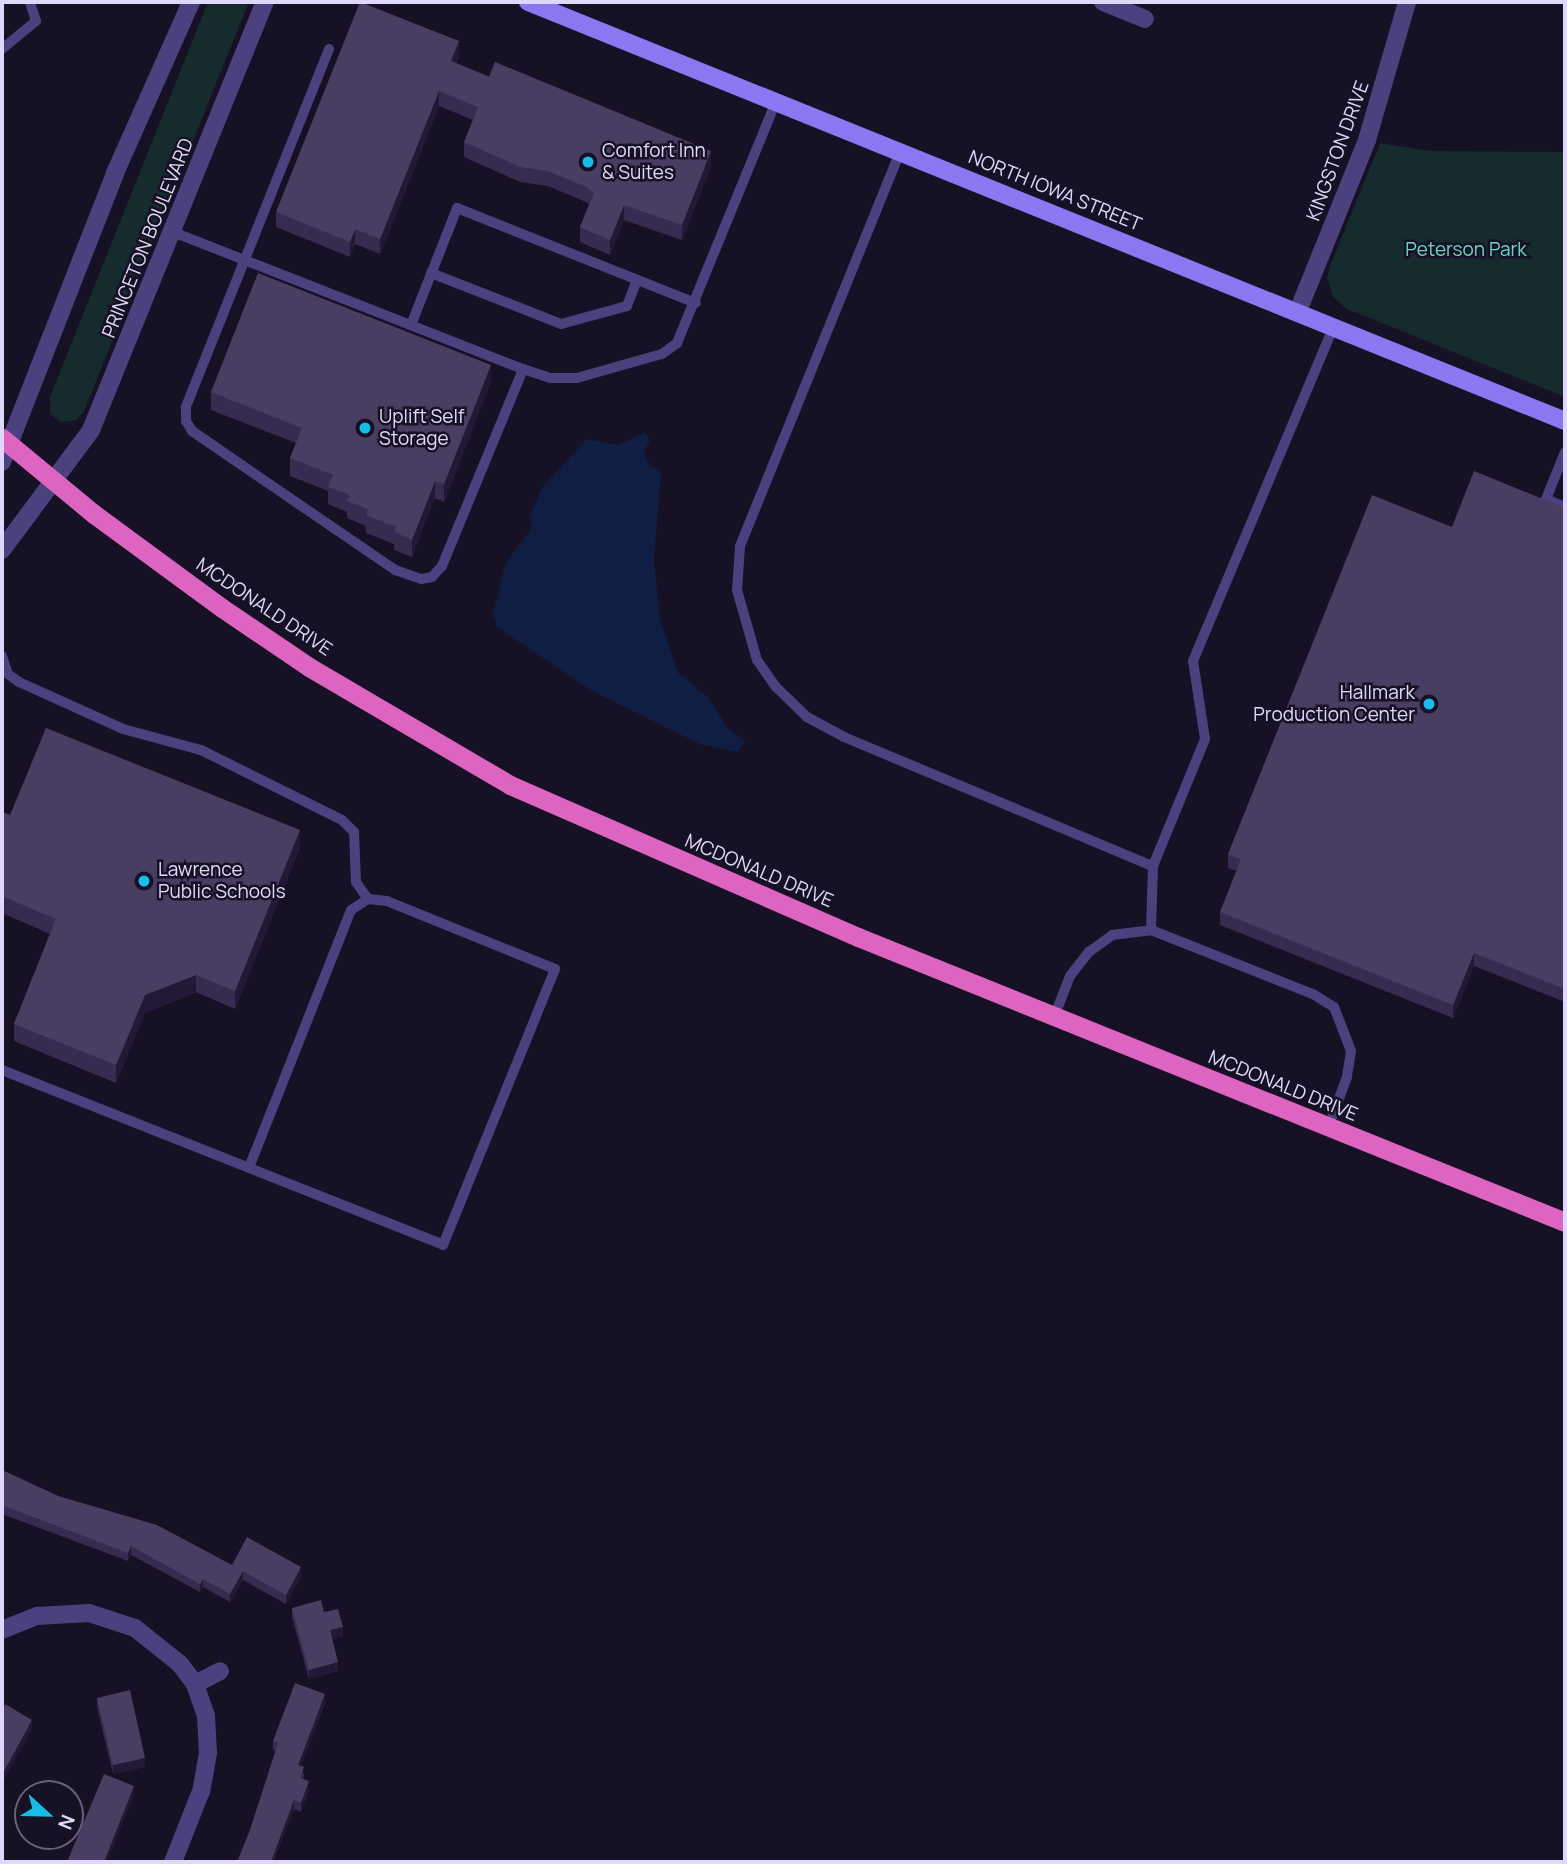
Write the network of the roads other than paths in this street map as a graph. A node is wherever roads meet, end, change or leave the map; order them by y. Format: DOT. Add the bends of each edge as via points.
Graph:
graph roads {
  1 [pos="30,2"];
  2 [pos="191,2"];
  3 [pos="265,2"];
  4 [pos="528,2"];
  5 [pos="1103,2"];
  6 [pos="1407,2"];
  7 [pos="1145,19"];
  8 [pos="2,49"];
  9 [pos="329,49"];
  10 [pos="776,102"];
  11 [pos="900,152"];
  12 [pos="173,232"];
  13 [pos="244,260"];
  14 [pos="431,273"];
  15 [pos="637,280"];
  16 [pos="696,303"];
  17 [pos="1298,311"];
  18 [pos="411,325"];
  19 [pos="1334,325"];
  20 [pos="523,369"];
  21 [pos="1565,421"];
  22 [pos="4,448"];
  23 [pos="1565,452"];
  24 [pos="56,482"];
  25 [pos="1565,507"];
  26 [pos="2,550"];
  27 [pos="2,656"];
  28 [pos="1153,866"];
  29 [pos="368,899"];
  30 [pos="1151,930"];
  31 [pos="1054,1017"];
  32 [pos="2,1070"];
  33 [pos="1328,1128"];
  34 [pos="249,1168"];
  35 [pos="1565,1222"];
  36 [pos="3,1626"];
  37 [pos="220,1671"];
  38 [pos="195,1684"];
  39 [pos="173,1862"];
  1 -- 8 [label="lane" via="36,20"];
  2 -- 22 [label="street" via="115,173"];
  3 -- 12 [label="street, PRINCETON BOULEVARD"];
  4 -- 10 [label="main road, NORTH IOWA STREET"];
  5 -- 7 [label="street"];
  6 -- 17 [label="street, KINGSTON DRIVE" via="1367,139"];
  9 -- 13 [label="lane"];
  10 -- 11 [label="main road, NORTH IOWA STREET"];
  10 -- 16 [label="lane"];
  11 -- 17 [label="main road, NORTH IOWA STREET"];
  11 -- 28 [label="lane" via="740,547 737,590 757,660 807,717 844,737"];
  12 -- 13 [label="lane"];
  12 -- 24 [label="street, PRINCETON BOULEVARD" via="101,410 84,445"];
  13 -- 18 [label="lane"];
  13 -- 20 [label="lane" via="186,407 186,421 192,430 408,576 432,577 442,566"];
  14 -- 15 [label="lane" via="562,324 626,306"];
  14 -- 15 [label="lane" via="457,208"];
  14 -- 18 [label="lane"];
  15 -- 16 [label="lane"];
  16 -- 20 [label="lane" via="677,343 662,354 565,379"];
  17 -- 19 [label="main road, NORTH IOWA STREET"];
  18 -- 20 [label="lane"];
  19 -- 21 [label="main road, NORTH IOWA STREET"];
  19 -- 28 [label="lane" via="1193,662 1205,739"];
  22 -- 24 [label="highway, MCDONALD DRIVE"];
  23 -- 25 [label="lane" via="1546,499"];
  24 -- 26 [label="street, PRINCETON BOULEVARD"];
  24 -- 31 [label="highway, MCDONALD DRIVE" via="222,608 309,667 510,785 621,837"];
  27 -- 29 [label="lane" via="8,674 123,729 201,750 342,820 354,832 356,882"];
  28 -- 30 [label="lane"];
  29 -- 34 [label="lane" via="351,910"];
  29 -- 34 [label="lane" via="387,901 555,969 443,1245"];
  30 -- 31 [label="lane" via="1112,935 1089,952 1070,976"];
  30 -- 33 [label="lane" via="1335,1007 1351,1051 1347,1077"];
  31 -- 33 [label="highway, MCDONALD DRIVE"];
  32 -- 34 [label="lane"];
  33 -- 35 [label="highway, MCDONALD DRIVE"];
  36 -- 38 [label="street" via="64,1612 113,1618 158,1643"];
  37 -- 38 [label="street"];
  38 -- 39 [label="street" via="206,1716 208,1753 201,1791"];
}
